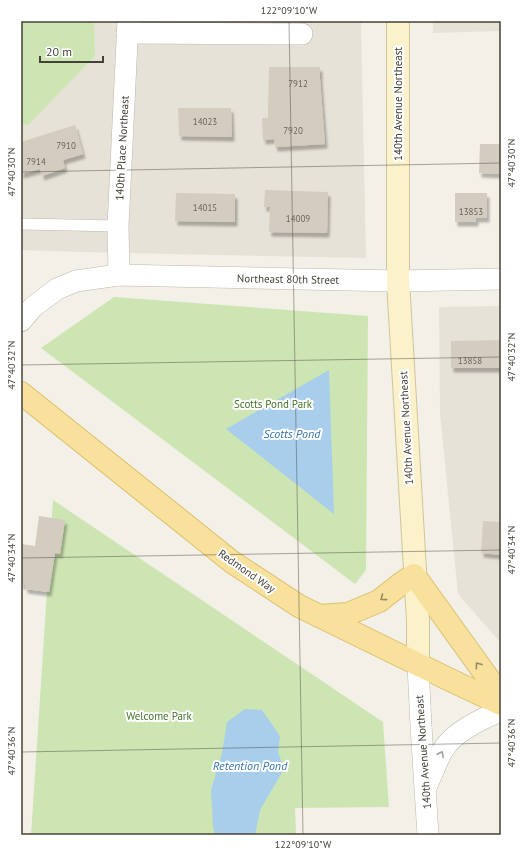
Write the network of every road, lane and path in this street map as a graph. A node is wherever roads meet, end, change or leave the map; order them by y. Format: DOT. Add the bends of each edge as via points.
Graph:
graph roads {
  1 [pos="398,21"];
  2 [pos="128,27"];
  3 [pos="302,34"];
  4 [pos="21,224"];
  5 [pos="118,226"];
  6 [pos="118,275"];
  7 [pos="501,279"];
  8 [pos="398,281"];
  9 [pos="21,321"];
  10 [pos="21,393"];
  11 [pos="414,575"];
  12 [pos="319,616"];
  13 [pos="418,665"];
  14 [pos="501,696"];
  15 [pos="501,704"];
  16 [pos="501,711"];
  17 [pos="425,790"];
  18 [pos="428,835"];
  1 -- 8 [label="main road, 140th Avenue Northeast"];
  2 -- 3 [label="street"];
  2 -- 5 [label="street, 140th Place Northeast"];
  4 -- 5 [label="lane"];
  5 -- 6 [label="street, 140th Place Northeast"];
  6 -- 8 [label="street, Northeast 80th Street"];
  6 -- 9 [label="street, Northeast 80th Street" via="76,281 57,289"];
  7 -- 8 [label="street, Northeast 80th Street"];
  8 -- 11 [label="main road, 140th Avenue Northeast"];
  10 -- 12 [label="main road, Redmond Way" via="232,562 299,606"];
  11 -- 12 [label="main road, one-way" via="379,601 348,614"];
  11 -- 13 [label="main road, 140th Avenue Northeast"];
  14 -- 11 [label="main road, one-way"];
  12 -- 13 [label="main road, Redmond Way"];
  13 -- 15 [label="main road, Redmond Way"];
  13 -- 17 [label="street, 140th Avenue Northeast"];
  17 -- 16 [label="street, one-way" via="443,749 456,735"];
  17 -- 18 [label="street, 140th Avenue Northeast"];
}
